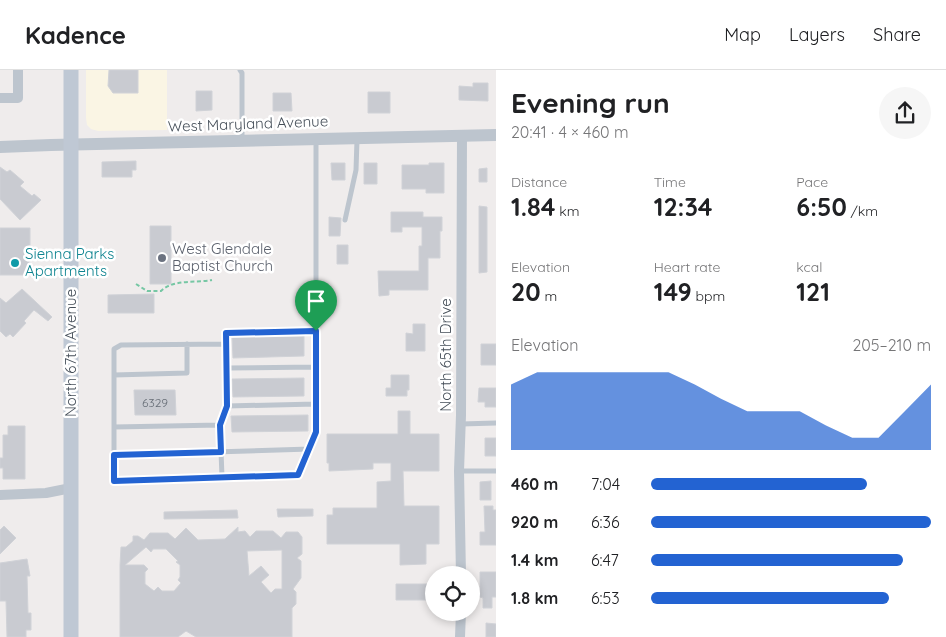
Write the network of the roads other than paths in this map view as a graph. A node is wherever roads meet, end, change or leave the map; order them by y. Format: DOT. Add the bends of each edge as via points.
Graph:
graph roads {
  1 [pos="18,70"];
  2 [pos="71,70"];
  3 [pos="240,70"];
  4 [pos="0,98"];
  5 [pos="496,134"];
  6 [pos="462,135"];
  7 [pos="357,138"];
  8 [pos="316,139"];
  9 [pos="242,140"];
  10 [pos="71,144"];
  11 [pos="0,147"];
  12 [pos="345,220"];
  13 [pos="316,331"];
  14 [pos="187,344"];
  15 [pos="227,344"];
  16 [pos="316,367"];
  17 [pos="227,368"];
  18 [pos="114,375"];
  19 [pos="316,404"];
  20 [pos="227,406"];
  21 [pos="496,423"];
  22 [pos="460,424"];
  23 [pos="220,425"];
  24 [pos="114,427"];
  25 [pos="310,449"];
  26 [pos="221,452"];
  27 [pos="114,455"];
  28 [pos="459,471"];
  29 [pos="496,471"];
  30 [pos="222,478"];
  31 [pos="71,488"];
  32 [pos="0,494"];
  33 [pos="461,566"];
  34 [pos="461,621"];
  35 [pos="71,637"];
  36 [pos="460,637"];
  1 -- 4 [label="street" via="18,98"];
  2 -- 10 [label="main road, North 67th Avenue"];
  3 -- 9 [label="lane"];
  5 -- 6 [label="street, West Maryland Avenue"];
  6 -- 7 [label="street, West Maryland Avenue"];
  6 -- 22 [label="street, North 65th Drive"];
  7 -- 8 [label="street, West Maryland Avenue"];
  7 -- 12 [label="lane" via="356,170"];
  8 -- 9 [label="street, West Maryland Avenue"];
  8 -- 13 [label="lane"];
  9 -- 10 [label="street, West Maryland Avenue"];
  10 -- 11 [label="street, West Maryland Avenue"];
  10 -- 31 [label="main road, North 67th Avenue"];
  13 -- 15 [label="lane" via="226,333"];
  13 -- 16 [label="lane"];
  14 -- 15 [label="lane"];
  14 -- 18 [label="lane" via="122,345 114,349"];
  14 -- 18 [label="lane" via="187,373"];
  15 -- 17 [label="lane"];
  16 -- 17 [label="lane"];
  16 -- 19 [label="lane"];
  17 -- 20 [label="lane"];
  18 -- 24 [label="lane"];
  19 -- 20 [label="lane"];
  19 -- 25 [label="lane" via="316,432"];
  20 -- 23 [label="lane"];
  21 -- 22 [label="lane"];
  22 -- 28 [label="street, North 65th Drive"];
  23 -- 24 [label="lane"];
  23 -- 26 [label="lane"];
  24 -- 27 [label="lane"];
  25 -- 26 [label="lane"];
  25 -- 30 [label="lane" via="298,475"];
  26 -- 27 [label="lane"];
  26 -- 30 [label="lane"];
  27 -- 30 [label="lane" via="114,481"];
  28 -- 29 [label="lane"];
  28 -- 33 [label="street, North 65th Drive"];
  31 -- 32 [label="street" via="46,493"];
  31 -- 35 [label="main road, North 67th Avenue"];
  34 -- 36 [label="street"];
}
